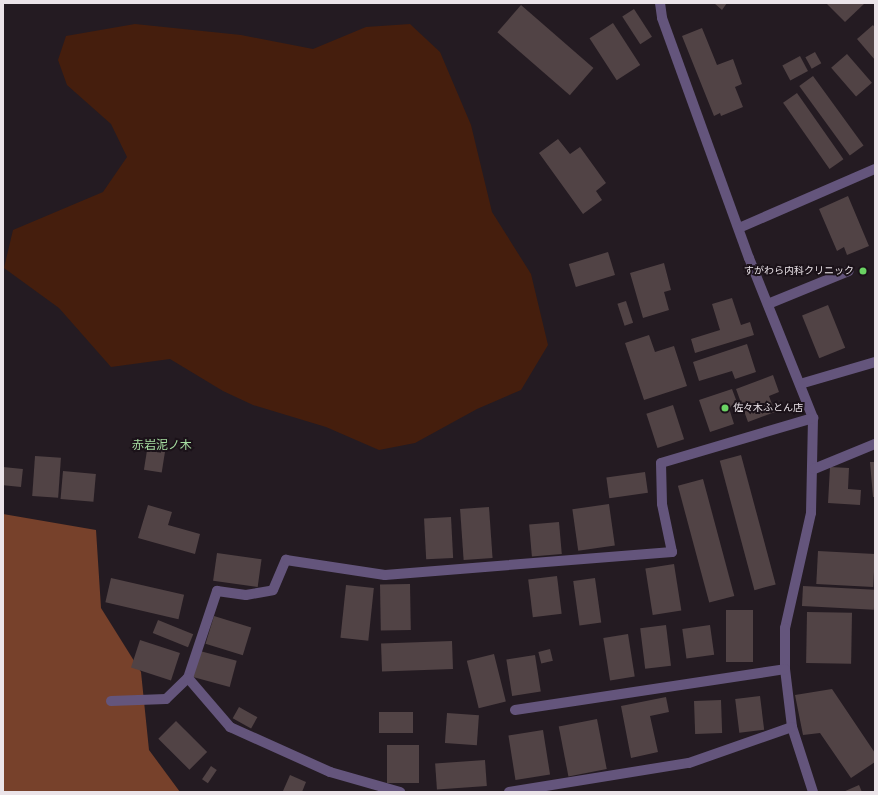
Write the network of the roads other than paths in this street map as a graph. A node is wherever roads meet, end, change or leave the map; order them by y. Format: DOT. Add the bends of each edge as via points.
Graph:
graph roads {
  1 [pos="660,3"];
  2 [pos="875,169"];
  3 [pos="738,228"];
  4 [pos="849,271"];
  5 [pos="768,304"];
  6 [pos="875,362"];
  7 [pos="800,384"];
  8 [pos="813,418"];
  9 [pos="875,444"];
  10 [pos="814,469"];
  11 [pos="785,669"];
  12 [pos="188,678"];
  13 [pos="111,701"];
  14 [pos="515,710"];
  15 [pos="792,727"];
  16 [pos="400,792"];
  17 [pos="510,792"];
  18 [pos="813,792"];
  1 -- 3 [label="street" via="662,18"];
  2 -- 3 [label="street"];
  3 -- 5 [label="street"];
  4 -- 5 [label="street"];
  5 -- 7 [label="street"];
  6 -- 7 [label="street"];
  7 -- 8 [label="street"];
  8 -- 10 [label="street"];
  8 -- 12 [label="street" via="661,463 662,504 672,552 385,575 286,560 273,590 246,594 217,591"];
  9 -- 10 [label="street"];
  10 -- 11 [label="street" via="811,513 785,628"];
  11 -- 14 [label="street"];
  11 -- 15 [label="street"];
  12 -- 13 [label="street" via="166,699"];
  12 -- 16 [label="street" via="230,727 330,772"];
  15 -- 17 [label="street" via="689,763"];
  15 -- 18 [label="street"];
}
